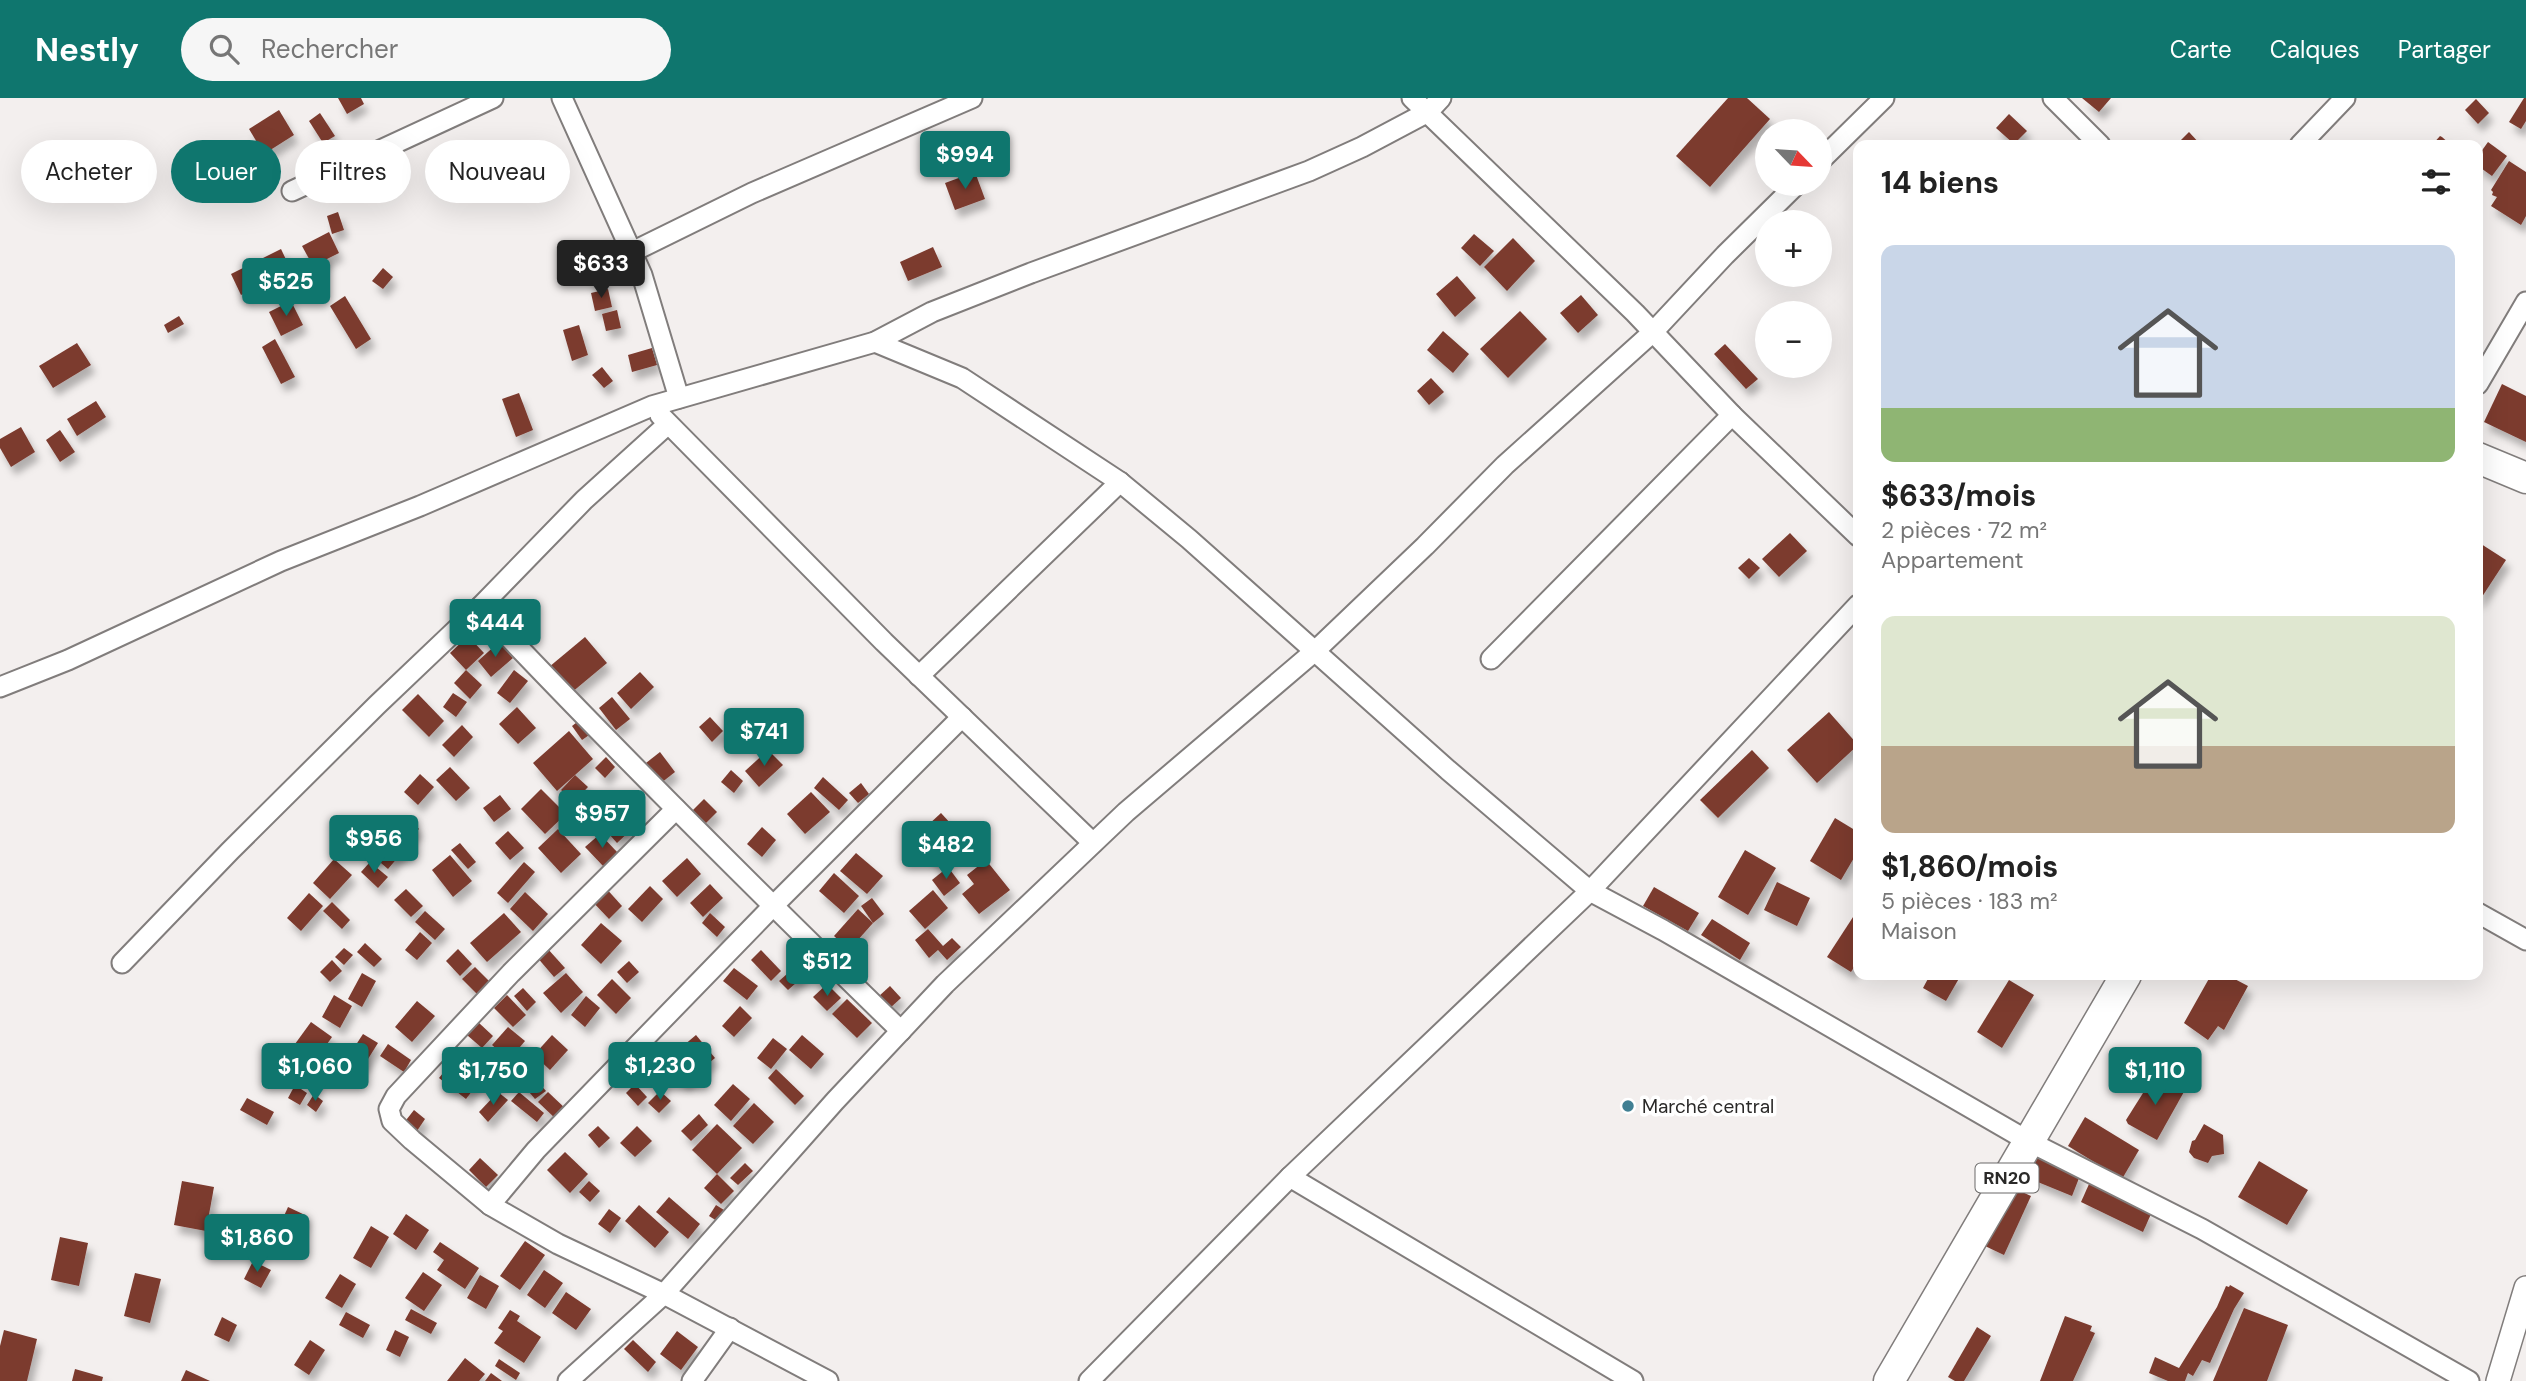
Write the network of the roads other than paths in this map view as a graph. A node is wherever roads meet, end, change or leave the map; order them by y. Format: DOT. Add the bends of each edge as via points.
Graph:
graph roads {
  1 [pos="492,98"];
  2 [pos="562,98"];
  3 [pos="972,98"];
  4 [pos="1412,98"];
  5 [pos="1884,98"];
  6 [pos="2053,98"];
  7 [pos="2345,98"];
  8 [pos="1434,105"];
  9 [pos="2095,140"];
  10 [pos="2305,140"];
  11 [pos="1832,149"];
  12 [pos="292,191"];
  13 [pos="1785,196"];
  14 [pos="632,252"];
  15 [pos="2526,302"];
  16 [pos="1653,332"];
  17 [pos="875,342"];
  18 [pos="2483,375"];
  19 [pos="679,398"];
  20 [pos="652,406"];
  21 [pos="1732,415"];
  22 [pos="668,424"];
  23 [pos="2483,460"];
  24 [pos="2526,478"];
  25 [pos="1120,482"];
  26 [pos="1853,531"];
  27 [pos="480,607"];
  28 [pos="1853,610"];
  29 [pos="1315,651"];
  30 [pos="1491,659"];
  31 [pos="919,676"];
  32 [pos="0,687"];
  33 [pos="962,717"];
  34 [pos="676,809"];
  35 [pos="1093,843"];
  36 [pos="1590,891"];
  37 [pos="773,906"];
  38 [pos="2483,916"];
  39 [pos="2526,940"];
  40 [pos="122,963"];
  41 [pos="2123,980"];
  42 [pos="901,1031"];
  43 [pos="2028,1141"];
  44 [pos="1290,1177"];
  45 [pos="490,1205"];
  46 [pos="2526,1288"];
  47 [pos="664,1294"];
  48 [pos="730,1328"];
  49 [pos="568,1381"];
  50 [pos="692,1381"];
  51 [pos="828,1381"];
  52 [pos="1089,1381"];
  53 [pos="1633,1381"];
  54 [pos="1889,1381"];
  55 [pos="2469,1381"];
  56 [pos="2498,1381"];
  1 -- 12 [label="street"];
  2 -- 14 [label="street"];
  3 -- 14 [label="street" via="752,193"];
  4 -- 8 [label="street"];
  5 -- 11 [label="street"];
  6 -- 9 [label="street"];
  7 -- 10 [label="street"];
  8 -- 16 [label="street"];
  8 -- 17 [label="street" via="1362,147 1308,171 932,312"];
  13 -- 16 [label="street"];
  14 -- 19 [label="street"];
  15 -- 18 [label="street"];
  16 -- 21 [label="street"];
  16 -- 29 [label="street" via="1505,465"];
  17 -- 19 [label="street"];
  17 -- 25 [label="street" via="962,378"];
  19 -- 20 [label="street"];
  20 -- 22 [label="street"];
  20 -- 32 [label="street" via="281,561"];
  21 -- 26 [label="street"];
  21 -- 30 [label="street"];
  22 -- 27 [label="street" via="584,500"];
  22 -- 31 [label="street"];
  23 -- 24 [label="main road"];
  25 -- 29 [label="street"];
  25 -- 31 [label="street"];
  27 -- 34 [label="street"];
  27 -- 40 [label="street"];
  28 -- 36 [label="street"];
  29 -- 35 [label="street"];
  29 -- 36 [label="street"];
  31 -- 33 [label="street"];
  33 -- 35 [label="street"];
  33 -- 37 [label="street"];
  34 -- 37 [label="street"];
  34 -- 45 [label="street" via="511,973 388,1110 392,1121 412,1140"];
  35 -- 42 [label="street"];
  36 -- 43 [label="street"];
  36 -- 44 [label="street"];
  37 -- 42 [label="street"];
  37 -- 45 [label="street" via="536,1150"];
  38 -- 39 [label="street"];
  41 -- 43 [label="main road, RN20"];
  42 -- 47 [label="street"];
  43 -- 54 [label="main road, RN20"];
  43 -- 55 [label="street" via="2202,1229"];
  44 -- 52 [label="street"];
  44 -- 53 [label="street"];
  45 -- 47 [label="street" via="558,1244"];
  46 -- 56 [label="street"];
  47 -- 48 [label="street"];
  47 -- 49 [label="street"];
  48 -- 50 [label="street"];
  48 -- 51 [label="street"];
}
